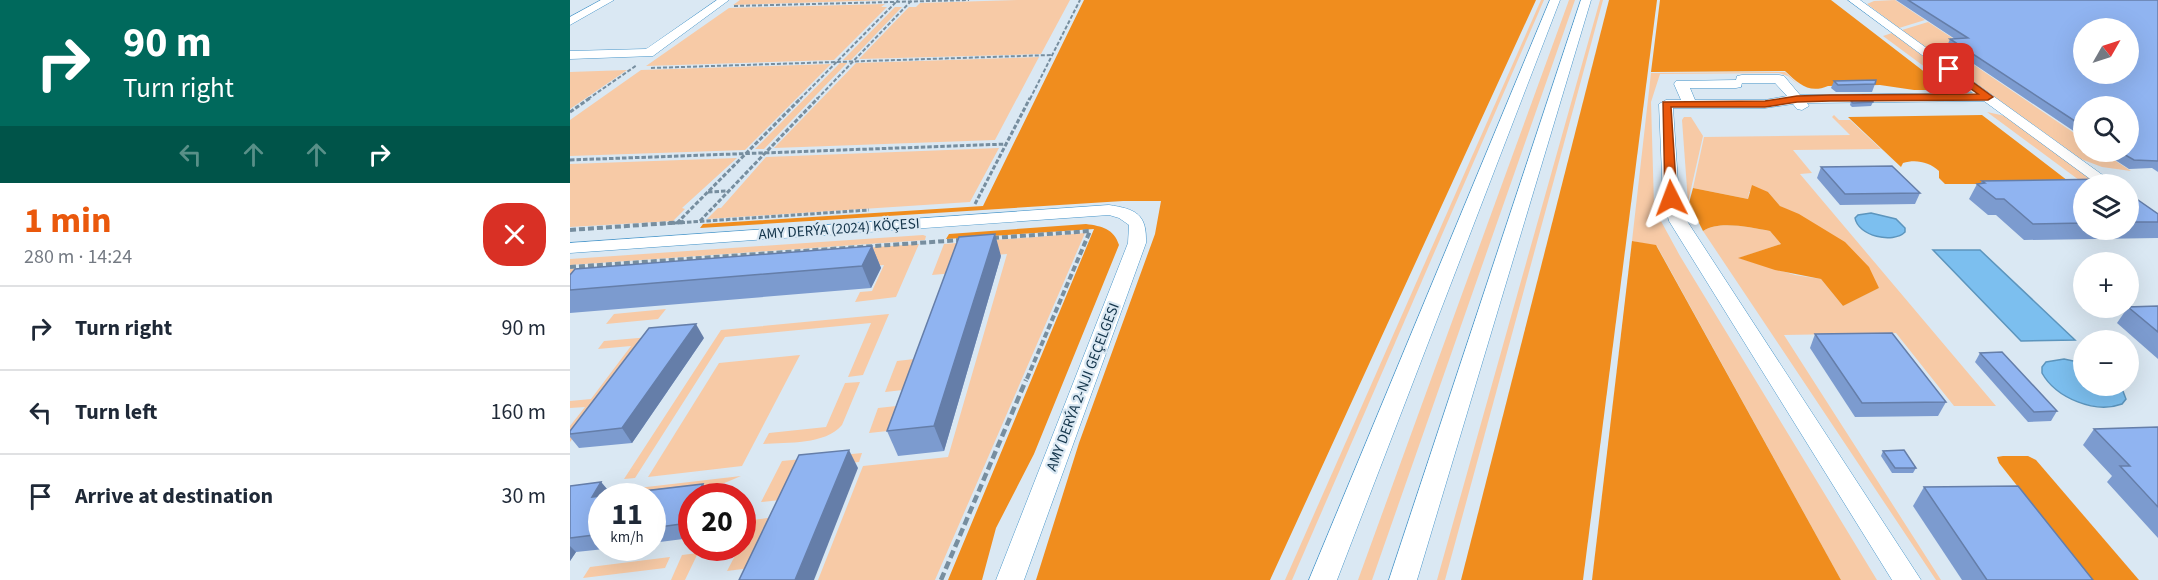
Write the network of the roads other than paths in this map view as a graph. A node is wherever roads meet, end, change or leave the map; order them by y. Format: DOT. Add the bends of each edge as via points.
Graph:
graph roads {
  1 [pos="609,0"];
  2 [pos="1555,0"];
  3 [pos="1586,0"];
  4 [pos="1853,0"];
  5 [pos="727,3"];
  6 [pos="570,22"];
  7 [pos="570,55"];
  8 [pos="1988,97"];
  9 [pos="1796,99"];
  10 [pos="1690,104"];
  11 [pos="2003,109"];
  12 [pos="2093,174"];
  13 [pos="1109,210"];
  14 [pos="570,248"];
  15 [pos="1010,580"];
  16 [pos="1323,580"];
  17 [pos="1403,580"];
  18 [pos="1907,580"];
  1 -- 6 [label="street"];
  2 -- 16 [label="street"];
  3 -- 17 [label="street"];
  4 -- 8 [label="street"];
  5 -- 7 [label="street" via="649,53"];
  8 -- 9 [label="street"];
  8 -- 11 [label="street"];
  9 -- 10 [label="street" via="1765,104"];
  9 -- 10 [label="street" via="1778,78 1681,84"];
  9 -- 11 [label="street"];
  10 -- 18 [label="street" via="1666,104 1674,213"];
  11 -- 12 [label="street"];
  13 -- 14 [label="street, AMY DERÝA (2024) KÖÇESI"];
  13 -- 15 [label="street, AMY DERÝA 2-NJI GEÇELGESI" via="1132,217 1138,225 1137,243"];
}
